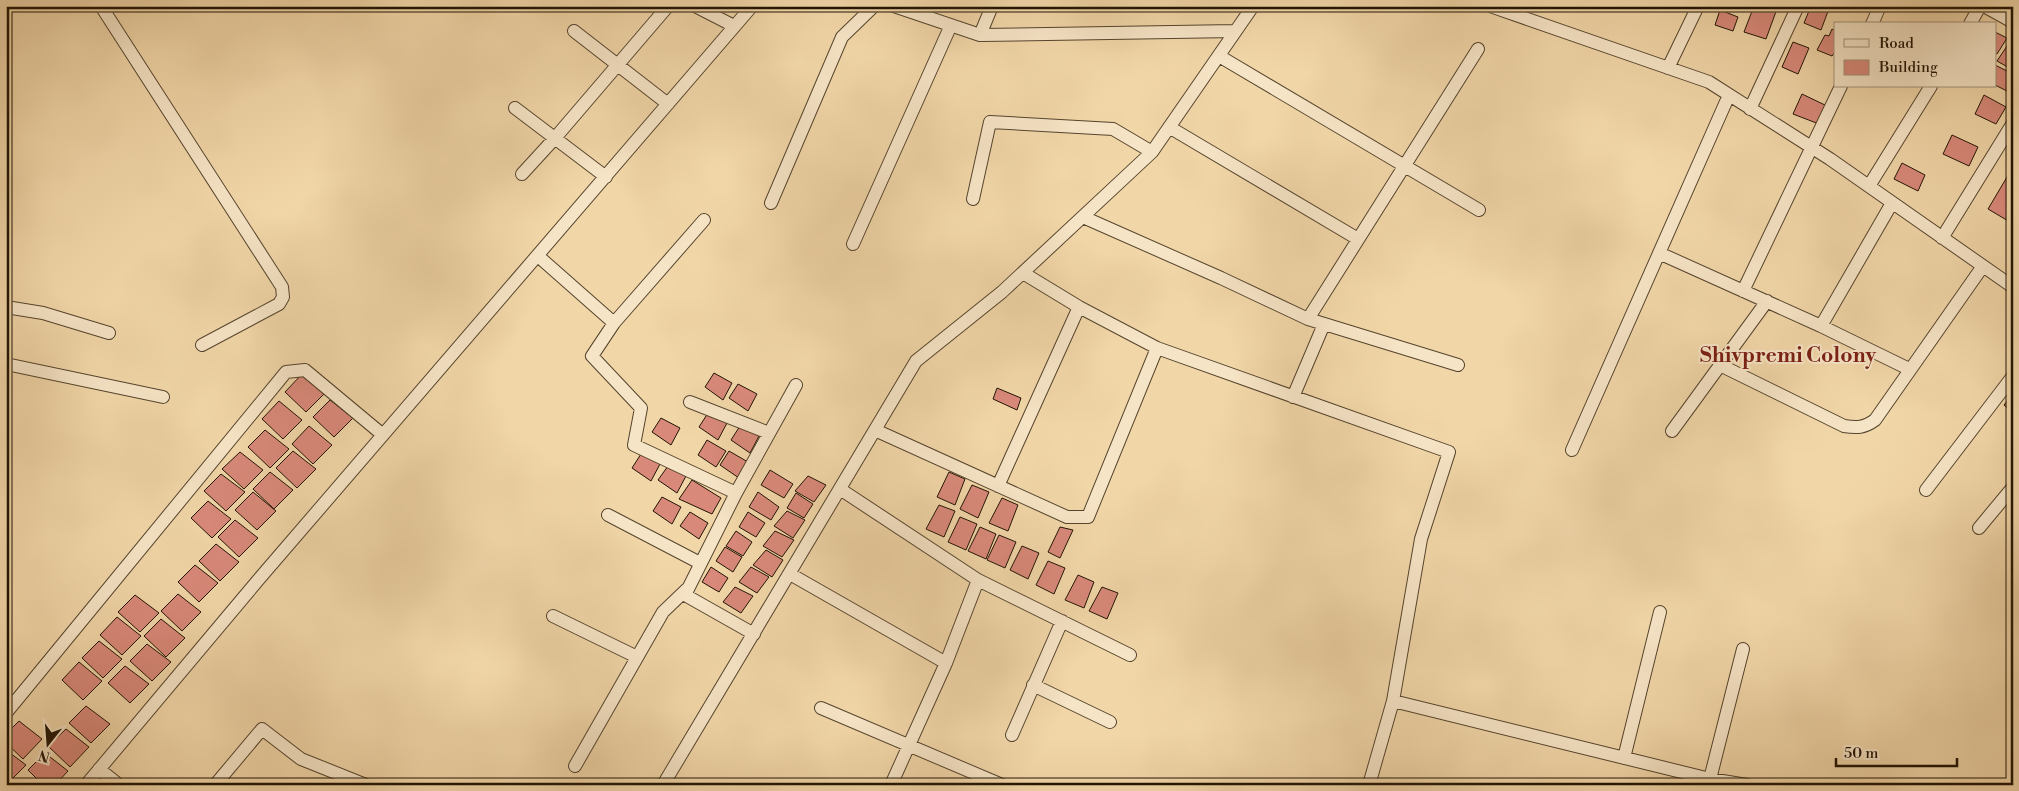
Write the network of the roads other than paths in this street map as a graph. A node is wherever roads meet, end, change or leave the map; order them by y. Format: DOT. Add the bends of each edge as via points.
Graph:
graph roads {
  1 [pos="101,6"];
  2 [pos="668,6"];
  3 [pos="695,6"];
  4 [pos="752,6"];
  5 [pos="874,6"];
  6 [pos="894,6"];
  7 [pos="992,6"];
  8 [pos="1253,6"];
  9 [pos="1490,6"];
  10 [pos="1698,6"];
  11 [pos="1798,6"];
  12 [pos="1880,6"];
  13 [pos="1982,6"];
  14 [pos="1873,22"];
  15 [pos="1971,22"];
  16 [pos="2013,22"];
  17 [pos="951,25"];
  18 [pos="734,26"];
  19 [pos="1235,31"];
  20 [pos="574,32"];
  21 [pos="980,35"];
  22 [pos="1478,49"];
  23 [pos="1219,56"];
  24 [pos="618,65"];
  25 [pos="1668,68"];
  26 [pos="1841,88"];
  27 [pos="1930,88"];
  28 [pos="1729,95"];
  29 [pos="668,104"];
  30 [pos="515,108"];
  31 [pos="1750,108"];
  32 [pos="2013,123"];
  33 [pos="1169,127"];
  34 [pos="555,138"];
  35 [pos="1812,148"];
  36 [pos="1152,152"];
  37 [pos="1404,166"];
  38 [pos="522,174"];
  39 [pos="606,177"];
  40 [pos="1869,186"];
  41 [pos="972,198"];
  42 [pos="771,203"];
  43 [pos="1892,203"];
  44 [pos="1478,210"];
  45 [pos="1083,217"];
  46 [pos="704,220"];
  47 [pos="1942,238"];
  48 [pos="1358,239"];
  49 [pos="853,244"];
  50 [pos="1659,253"];
  51 [pos="538,256"];
  52 [pos="1983,266"];
  53 [pos="1022,273"];
  54 [pos="2013,287"];
  55 [pos="1743,291"];
  56 [pos="1767,302"];
  57 [pos="6,306"];
  58 [pos="1079,307"];
  59 [pos="1308,319"];
  60 [pos="614,323"];
  61 [pos="1324,324"];
  62 [pos="1821,326"];
  63 [pos="109,332"];
  64 [pos="202,345"];
  65 [pos="1157,348"];
  66 [pos="6,364"];
  67 [pos="1458,365"];
  68 [pos="1720,366"];
  69 [pos="1909,369"];
  70 [pos="2013,376"];
  71 [pos="796,385"];
  72 [pos="163,396"];
  73 [pos="1293,397"];
  74 [pos="690,402"];
  75 [pos="875,430"];
  76 [pos="1672,431"];
  77 [pos="770,433"];
  78 [pos="382,435"];
  79 [pos="1572,450"];
  80 [pos="998,486"];
  81 [pos="2013,487"];
  82 [pos="840,489"];
  83 [pos="1926,490"];
  84 [pos="736,493"];
  85 [pos="608,515"];
  86 [pos="1979,528"];
  87 [pos="700,563"];
  88 [pos="790,574"];
  89 [pos="978,580"];
  90 [pos="687,589"];
  91 [pos="1660,612"];
  92 [pos="553,616"];
  93 [pos="1062,621"];
  94 [pos="754,634"];
  95 [pos="1743,649"];
  96 [pos="1130,655"];
  97 [pos="637,657"];
  98 [pos="946,663"];
  99 [pos="1034,685"];
  100 [pos="1393,701"];
  101 [pos="821,708"];
  102 [pos="6,713"];
  103 [pos="1110,722"];
  104 [pos="1012,734"];
  105 [pos="909,745"];
  106 [pos="1624,758"];
  107 [pos="574,766"];
  108 [pos="99,769"];
  109 [pos="1710,779"];
  110 [pos="86,785"];
  111 [pos="119,785"];
  112 [pos="215,785"];
  113 [pos="366,785"];
  114 [pos="663,785"];
  115 [pos="891,785"];
  116 [pos="1002,785"];
  117 [pos="1369,785"];
  118 [pos="1747,785"];
  1 -- 64 [label="street" via="282,287 283,296 279,304"];
  2 -- 24 [label="street"];
  3 -- 18 [label="street"];
  4 -- 18 [label="street"];
  5 -- 42 [label="street" via="842,37"];
  6 -- 17 [label="street"];
  7 -- 21 [label="street"];
  8 -- 19 [label="street"];
  9 -- 25 [label="street"];
  10 -- 25 [label="street"];
  11 -- 31 [label="street"];
  12 -- 14 [label="street"];
  13 -- 15 [label="street"];
  13 -- 16 [label="street"];
  17 -- 21 [label="street"];
  17 -- 49 [label="street"];
  18 -- 29 [label="street"];
  19 -- 21 [label="street"];
  19 -- 23 [label="street"];
  20 -- 24 [label="street"];
  22 -- 37 [label="street"];
  23 -- 33 [label="street"];
  23 -- 37 [label="street"];
  24 -- 29 [label="street"];
  24 -- 34 [label="street"];
  25 -- 28 [label="street" via="1709,82"];
  26 -- 35 [label="street"];
  27 -- 40 [label="street"];
  28 -- 31 [label="street"];
  28 -- 50 [label="street"];
  29 -- 39 [label="street"];
  30 -- 34 [label="street"];
  31 -- 35 [label="street"];
  32 -- 47 [label="street"];
  33 -- 36 [label="street"];
  33 -- 48 [label="street"];
  34 -- 38 [label="street"];
  34 -- 39 [label="street"];
  35 -- 40 [label="street"];
  35 -- 55 [label="street"];
  36 -- 41 [label="street" via="1113,129 990,122"];
  36 -- 45 [label="street"];
  37 -- 44 [label="street"];
  37 -- 48 [label="street"];
  39 -- 51 [label="street"];
  40 -- 43 [label="street"];
  43 -- 47 [label="street"];
  43 -- 62 [label="street"];
  45 -- 53 [label="street"];
  45 -- 59 [label="street"];
  46 -- 60 [label="street"];
  47 -- 52 [label="street"];
  48 -- 59 [label="street"];
  50 -- 55 [label="street"];
  50 -- 79 [label="street"];
  51 -- 60 [label="street"];
  51 -- 78 [label="street"];
  52 -- 54 [label="street"];
  52 -- 69 [label="street"];
  53 -- 58 [label="street"];
  53 -- 75 [label="street" via="916,361"];
  55 -- 56 [label="street"];
  56 -- 62 [label="street"];
  56 -- 68 [label="street"];
  57 -- 63 [label="street" via="44,313"];
  58 -- 65 [label="street"];
  58 -- 80 [label="street"];
  59 -- 61 [label="street"];
  60 -- 84 [label="street" via="592,356 641,408 634,445"];
  61 -- 67 [label="street"];
  61 -- 73 [label="street"];
  62 -- 69 [label="street"];
  65 -- 73 [label="street"];
  65 -- 80 [label="street" via="1088,517 1067,517"];
  66 -- 72 [label="street"];
  68 -- 69 [label="street" via="1844,426 1856,428 1874,420"];
  68 -- 76 [label="street"];
  70 -- 83 [label="street"];
  71 -- 77 [label="street"];
  73 -- 100 [label="street" via="1449,452 1421,539"];
  74 -- 77 [label="street"];
  75 -- 80 [label="street"];
  75 -- 82 [label="street"];
  77 -- 84 [label="street"];
  78 -- 102 [label="street" via="305,370 286,372"];
  78 -- 108 [label="street"];
  81 -- 86 [label="street"];
  82 -- 88 [label="street"];
  82 -- 89 [label="street"];
  84 -- 87 [label="street"];
  85 -- 87 [label="street"];
  87 -- 90 [label="street"];
  88 -- 94 [label="street"];
  88 -- 98 [label="street"];
  89 -- 93 [label="street"];
  89 -- 98 [label="street"];
  90 -- 94 [label="street" via="684,594"];
  90 -- 97 [label="street" via="663,612"];
  91 -- 106 [label="street"];
  92 -- 97 [label="street"];
  93 -- 96 [label="street"];
  93 -- 99 [label="street"];
  94 -- 114 [label="street"];
  95 -- 109 [label="street"];
  97 -- 107 [label="street"];
  98 -- 105 [label="street"];
  99 -- 103 [label="street"];
  99 -- 104 [label="street"];
  100 -- 106 [label="street"];
  100 -- 117 [label="street"];
  101 -- 105 [label="street"];
  105 -- 115 [label="street"];
  105 -- 116 [label="street"];
  106 -- 109 [label="street"];
  108 -- 110 [label="street"];
  108 -- 111 [label="street"];
  109 -- 118 [label="street"];
  112 -- 113 [label="street" via="262,730 301,759"];
}
